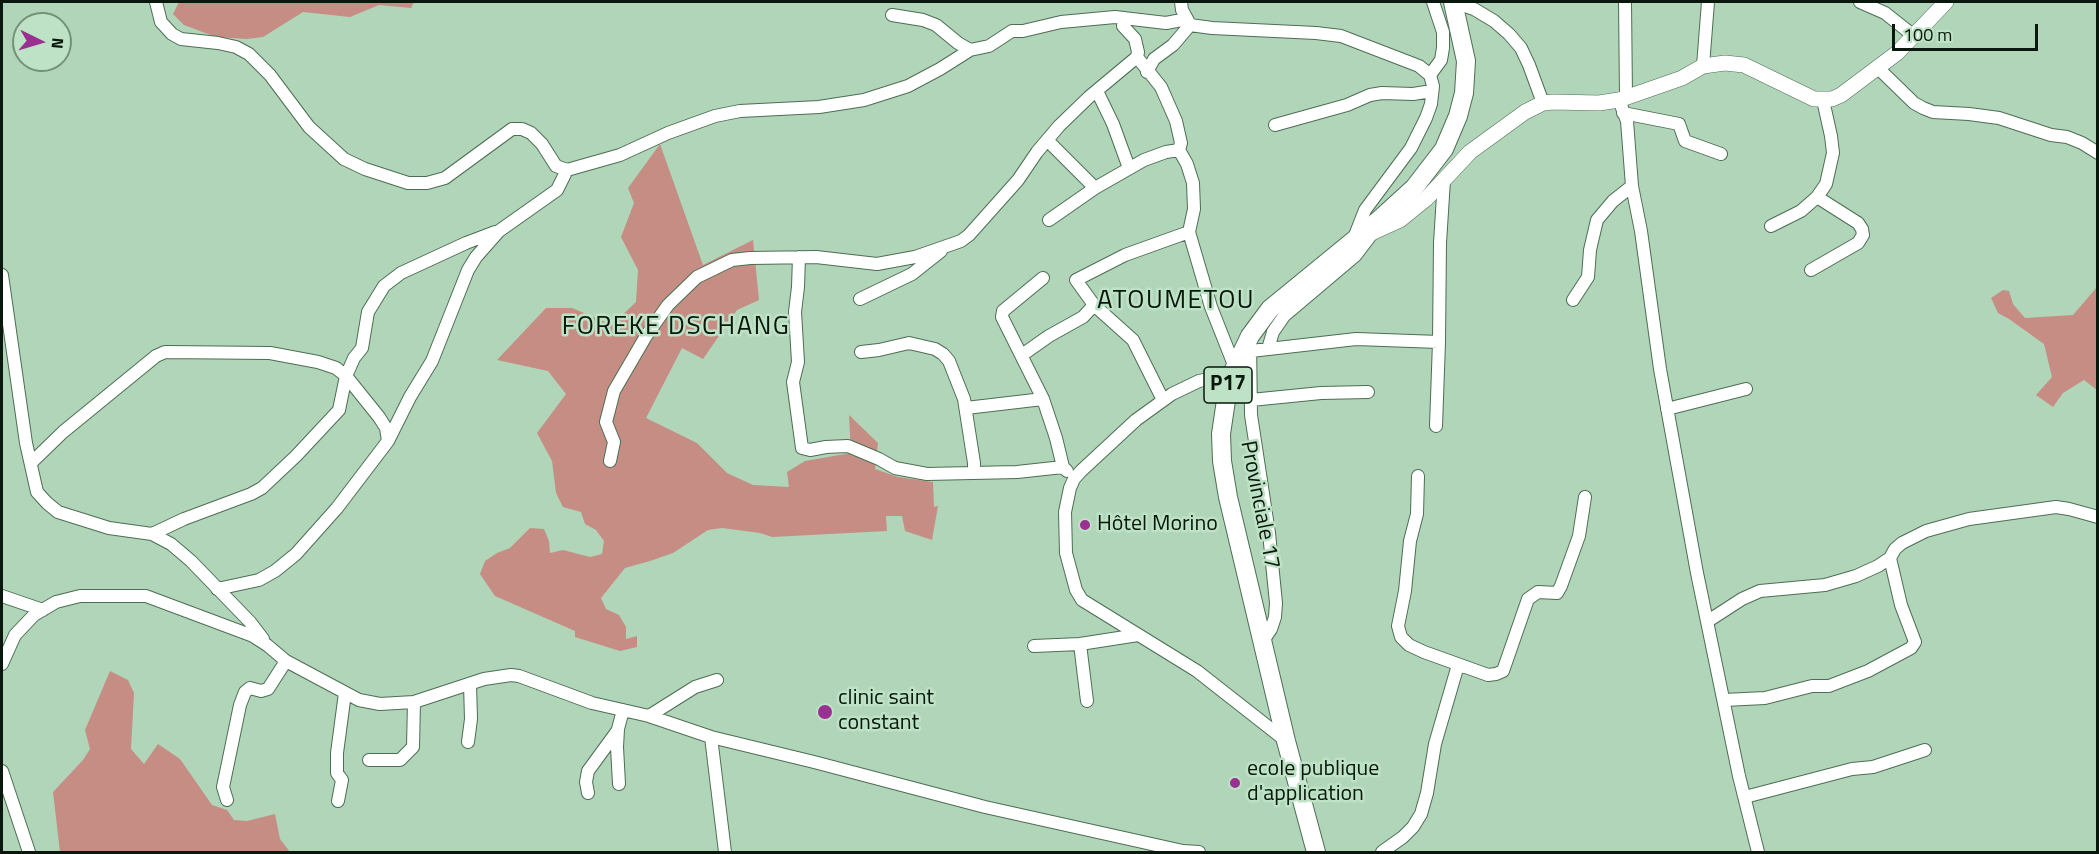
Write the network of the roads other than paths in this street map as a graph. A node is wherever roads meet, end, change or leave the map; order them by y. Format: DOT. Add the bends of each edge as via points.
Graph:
graph roads {
  1 [pos="156,2"];
  2 [pos="1181,2"];
  3 [pos="1433,2"];
  4 [pos="1453,2"];
  5 [pos="1625,2"];
  6 [pos="1708,2"];
  7 [pos="1860,2"];
  8 [pos="1946,2"];
  9 [pos="892,15"];
  10 [pos="1125,18"];
  11 [pos="1189,22"];
  12 [pos="1914,36"];
  13 [pos="970,50"];
  14 [pos="1137,57"];
  15 [pos="1703,66"];
  16 [pos="1878,68"];
  17 [pos="1147,72"];
  18 [pos="1430,75"];
  19 [pos="1097,91"];
  20 [pos="1432,91"];
  21 [pos="1823,100"];
  22 [pos="1543,103"];
  23 [pos="1622,103"];
  24 [pos="1275,125"];
  25 [pos="1047,140"];
  26 [pos="1179,150"];
  27 [pos="2097,153"];
  28 [pos="1721,154"];
  29 [pos="1129,168"];
  30 [pos="567,170"];
  31 [pos="1444,180"];
  32 [pos="1632,186"];
  33 [pos="1095,188"];
  34 [pos="1817,197"];
  35 [pos="1049,220"];
  36 [pos="1771,226"];
  37 [pos="499,231"];
  38 [pos="1189,232"];
  39 [pos="1361,237"];
  40 [pos="944,248"];
  41 [pos="799,257"];
  42 [pos="1811,270"];
  43 [pos="2,274"];
  44 [pos="1043,278"];
  45 [pos="860,299"];
  46 [pos="1573,300"];
  47 [pos="1094,305"];
  48 [pos="1439,342"];
  49 [pos="1250,344"];
  50 [pos="1268,350"];
  51 [pos="861,352"];
  52 [pos="1022,355"];
  53 [pos="1231,372"];
  54 [pos="346,376"];
  55 [pos="1746,389"];
  56 [pos="1368,392"];
  57 [pos="1043,399"];
  58 [pos="1163,400"];
  59 [pos="1251,400"];
  60 [pos="966,408"];
  61 [pos="1668,409"];
  62 [pos="1436,426"];
  63 [pos="388,441"];
  64 [pos="610,461"];
  65 [pos="31,463"];
  66 [pos="1063,467"];
  67 [pos="974,473"];
  68 [pos="1418,476"];
  69 [pos="1074,479"];
  70 [pos="1586,497"];
  71 [pos="2097,518"];
  72 [pos="152,534"];
  73 [pos="1890,558"];
  74 [pos="217,588"];
  75 [pos="2,596"];
  76 [pos="43,610"];
  77 [pos="1708,621"];
  78 [pos="1138,635"];
  79 [pos="1263,640"];
  80 [pos="1080,644"];
  81 [pos="267,645"];
  82 [pos="1034,646"];
  83 [pos="3,657"];
  84 [pos="286,661"];
  85 [pos="1458,666"];
  86 [pos="717,680"];
  87 [pos="470,684"];
  88 [pos="345,693"];
  89 [pos="1724,700"];
  90 [pos="1086,701"];
  91 [pos="414,702"];
  92 [pos="622,710"];
  93 [pos="649,716"];
  94 [pos="618,729"];
  95 [pos="711,737"];
  96 [pos="1286,741"];
  97 [pos="468,742"];
  98 [pos="1925,750"];
  99 [pos="369,760"];
  100 [pos="2,771"];
  101 [pos="619,784"];
  102 [pos="588,793"];
  103 [pos="1745,797"];
  104 [pos="227,800"];
  105 [pos="338,801"];
  106 [pos="29,852"];
  107 [pos="725,852"];
  108 [pos="1199,852"];
  109 [pos="1316,852"];
  110 [pos="1382,852"];
  111 [pos="1758,852"];
  1 -- 30 [label="street" via="161,22 172,34 181,39 236,47 249,54 309,127 344,159 365,169 408,183 427,183 445,178 502,134 522,129 542,144 556,166"];
  2 -- 11 [label="street"];
  3 -- 18 [label="street" via="1443,32 1443,48 1441,60"];
  4 -- 22 [label="street" via="1474,9 1509,34 1521,48"];
  4 -- 39 [label="main road, Provinciale 17 / P17" via="1466,61 1458,116 1444,149 1427,172"];
  5 -- 23 [label="street"];
  6 -- 15 [label="street"];
  7 -- 12 [label="street" via="1885,13"];
  8 -- 12 [label="street"];
  9 -- 13 [label="street" via="936,25"];
  10 -- 11 [label="street"];
  10 -- 13 [label="street" via="1086,19 1012,31 989,46"];
  10 -- 14 [label="street" via="1123,26 1136,39"];
  11 -- 17 [label="street" via="1173,45 1154,59"];
  11 -- 18 [label="street" via="1341,36 1419,66"];
  12 -- 16 [label="street"];
  13 -- 30 [label="street" via="908,86 864,100 715,116 620,155"];
  14 -- 17 [label="street"];
  14 -- 19 [label="street"];
  15 -- 21 [label="street" via="1744,65"];
  15 -- 23 [label="street"];
  16 -- 21 [label="street" via="1841,95"];
  16 -- 27 [label="street" via="1914,103 1933,112 1999,118 2067,137"];
  17 -- 26 [label="street" via="1169,103 1181,143"];
  18 -- 20 [label="street"];
  19 -- 25 [label="street"];
  19 -- 29 [label="street"];
  20 -- 24 [label="street" via="1370,95"];
  20 -- 39 [label="street" via="1426,118 1411,148 1365,210"];
  21 -- 34 [label="street" via="1833,153 1826,184"];
  22 -- 23 [label="street"];
  22 -- 31 [label="street" via="1470,152"];
  23 -- 28 [label="street" via="1679,124 1685,141"];
  23 -- 32 [label="street"];
  25 -- 33 [label="street"];
  25 -- 40 [label="street" via="969,235"];
  26 -- 29 [label="street"];
  26 -- 38 [label="street" via="1193,183 1194,210"];
  29 -- 33 [label="street"];
  30 -- 37 [label="street" via="557,190"];
  31 -- 39 [label="street" via="1406,216"];
  31 -- 48 [label="street"];
  32 -- 46 [label="street" via="1597,220 1588,277"];
  32 -- 61 [label="street"];
  33 -- 35 [label="street"];
  34 -- 36 [label="street" via="1801,211"];
  34 -- 42 [label="street" via="1858,223 1863,235 1858,243"];
  37 -- 54 [label="street" via="401,273 384,286 368,312 362,348"];
  37 -- 63 [label="street" via="468,270 432,361"];
  38 -- 47 [label="street" via="1125,255 1076,280"];
  38 -- 53 [label="street"];
  39 -- 49 [label="main road, Provinciale 17 / P17" via="1270,309"];
  39 -- 50 [label="street" via="1354,256 1284,316 1273,332"];
  40 -- 41 [label="street" via="877,264"];
  40 -- 45 [label="street" via="912,274"];
  41 -- 64 [label="street" via="732,260 697,277 668,306 614,391 606,423 614,442"];
  41 -- 67 [label="street" via="795,312 798,362 793,382 802,448 848,446 909,472"];
  43 -- 65 [label="street"];
  44 -- 52 [label="street" via="1002,317"];
  47 -- 52 [label="street" via="1083,317"];
  47 -- 58 [label="street" via="1133,340"];
  48 -- 50 [label="street" via="1356,339"];
  48 -- 62 [label="street"];
  49 -- 50 [label="street"];
  49 -- 53 [label="main road, Provinciale 17 / P17"];
  49 -- 59 [label="street"];
  51 -- 60 [label="street" via="909,343 934,348 949,361"];
  52 -- 57 [label="street"];
  53 -- 58 [label="street" via="1198,381"];
  53 -- 79 [label="main road, Provinciale 17 / P17" via="1221,434 1222,461"];
  54 -- 63 [label="street" via="379,417"];
  54 -- 65 [label="street" via="318,362 270,353 165,352 63,432"];
  54 -- 72 [label="street" via="334,418 262,488"];
  55 -- 61 [label="street"];
  56 -- 59 [label="street"];
  57 -- 60 [label="street"];
  57 -- 66 [label="street"];
  58 -- 69 [label="street"];
  59 -- 79 [label="street" via="1276,603 1271,630"];
  60 -- 67 [label="street"];
  61 -- 77 [label="street"];
  63 -- 74 [label="street" via="337,508 289,560 259,580"];
  65 -- 72 [label="street" via="37,492 58,512 109,528"];
  66 -- 67 [label="street"];
  66 -- 69 [label="street"];
  68 -- 85 [label="street" via="1417,514 1398,626 1409,645"];
  69 -- 78 [label="street" via="1065,512 1066,553 1076,590 1090,606"];
  70 -- 85 [label="street" via="1577,544 1561,586 1557,593 1538,592 1528,599 1503,671 1488,675"];
  71 -- 73 [label="street" via="2056,507 1976,517 1926,531 1895,549"];
  72 -- 74 [label="street" via="171,544"];
  73 -- 77 [label="street" via="1833,583 1750,594"];
  73 -- 89 [label="street" via="1914,645 1868,671 1829,686 1812,686 1765,698"];
  74 -- 81 [label="street"];
  75 -- 76 [label="street"];
  76 -- 81 [label="street" via="80,596 146,596 237,628"];
  76 -- 83 [label="street" via="15,635"];
  77 -- 89 [label="street"];
  78 -- 80 [label="street"];
  78 -- 96 [label="street" via="1197,671"];
  79 -- 96 [label="main road, Provinciale 17 / P17"];
  80 -- 82 [label="street"];
  80 -- 90 [label="street"];
  81 -- 84 [label="street"];
  84 -- 88 [label="street"];
  84 -- 104 [label="street" via="268,689 249,688 245,692 228,763 224,788"];
  85 -- 110 [label="street" via="1435,744 1421,814 1413,828"];
  86 -- 93 [label="street" via="703,683"];
  87 -- 91 [label="street"];
  87 -- 92 [label="street" via="519,676"];
  87 -- 97 [label="street"];
  88 -- 91 [label="street" via="380,704"];
  88 -- 105 [label="street" via="337,753 337,774 342,780"];
  89 -- 103 [label="street"];
  91 -- 99 [label="street" via="413,747 400,760"];
  92 -- 93 [label="street"];
  92 -- 94 [label="street"];
  93 -- 95 [label="street"];
  94 -- 101 [label="street"];
  94 -- 102 [label="street" via="588,771"];
  95 -- 107 [label="street"];
  95 -- 108 [label="street" via="985,807"];
  96 -- 109 [label="main road, Provinciale 17 / P17"];
  98 -- 103 [label="street" via="1874,767 1852,769"];
  100 -- 106 [label="street"];
  103 -- 111 [label="street"];
}
